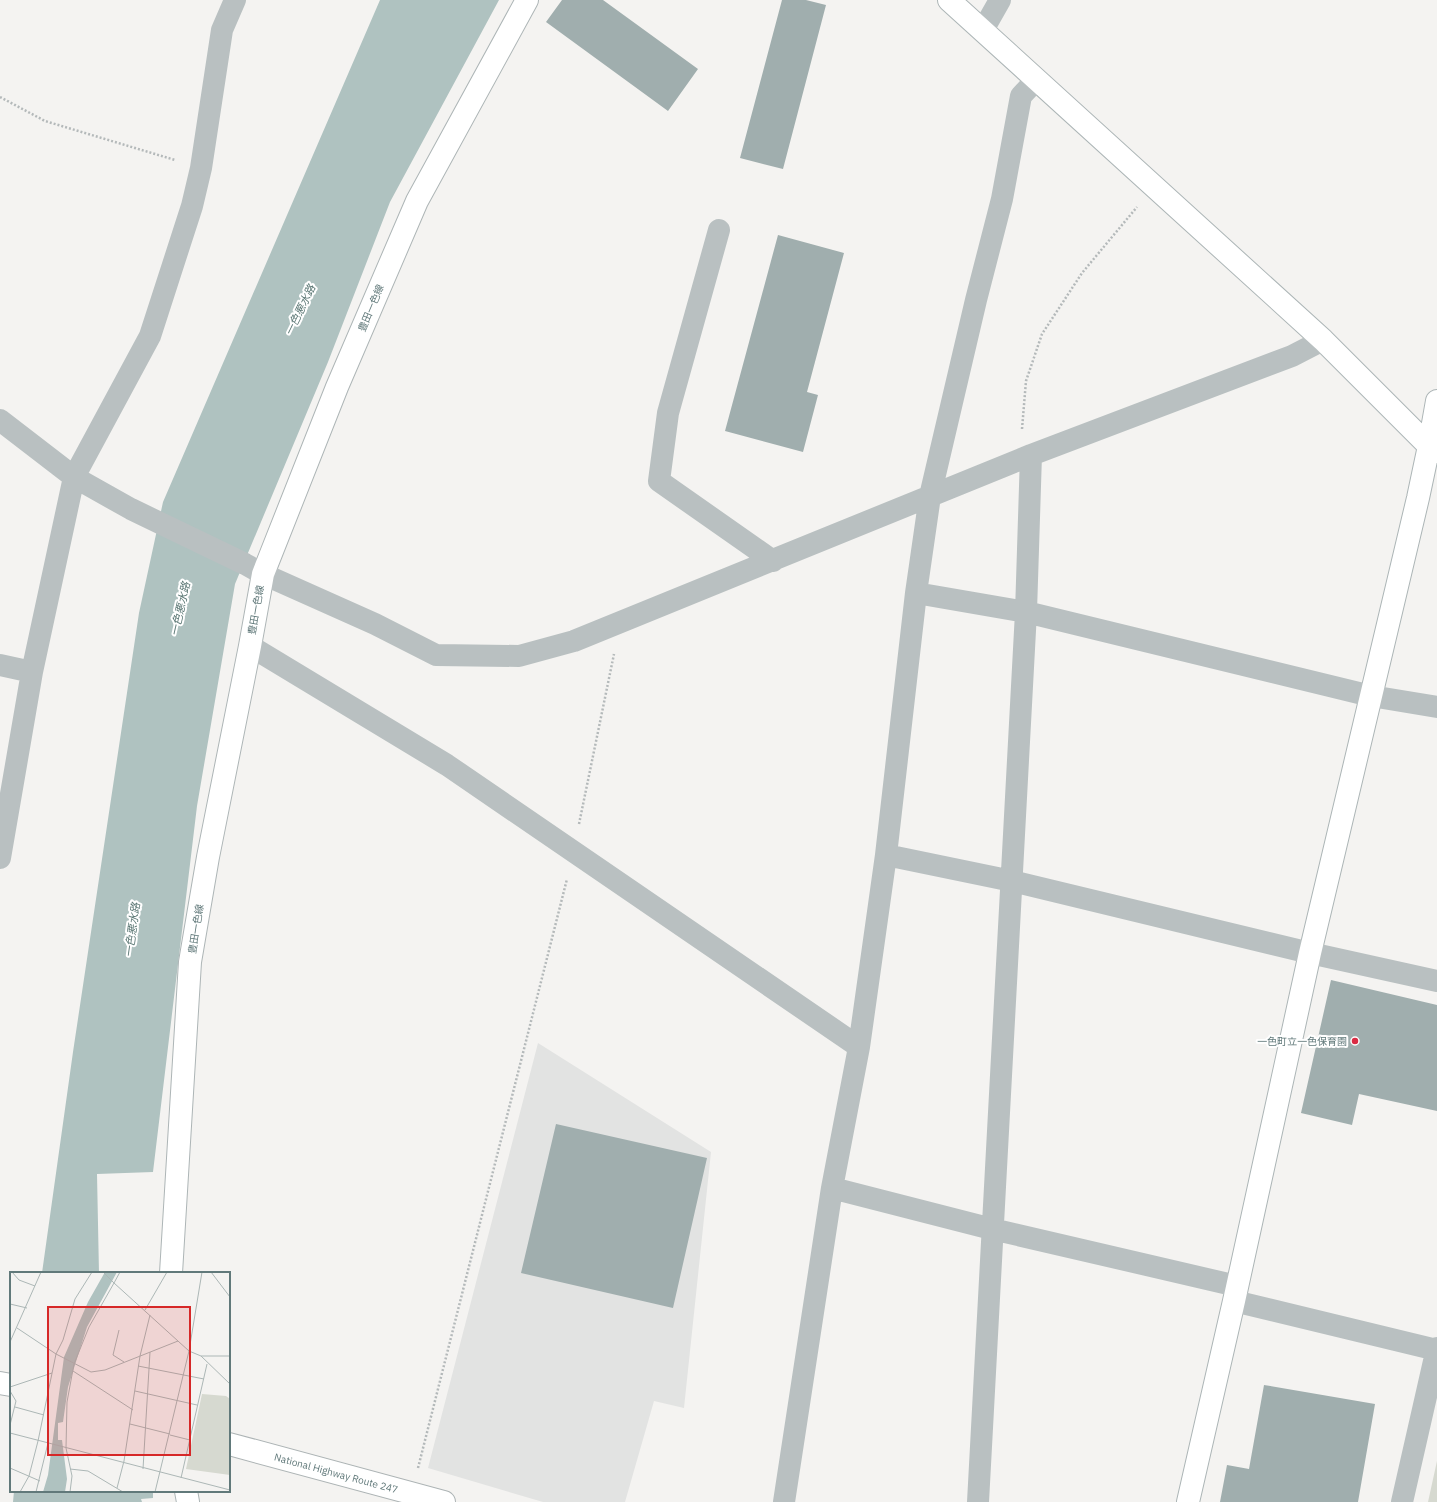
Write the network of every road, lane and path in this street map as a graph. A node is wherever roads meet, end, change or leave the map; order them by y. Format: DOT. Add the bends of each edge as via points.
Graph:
graph roads {
  1 [pos="235,0"];
  2 [pos="527,0"];
  3 [pos="948,0"];
  4 [pos="1000,0"];
  5 [pos="983,30"];
  6 [pos="1036,80"];
  7 [pos="0,97"];
  8 [pos="202,168"];
  9 [pos="1138,205"];
  10 [pos="719,230"];
  11 [pos="1323,340"];
  12 [pos="1437,401"];
  13 [pos="0,420"];
  14 [pos="1022,433"];
  15 [pos="1433,449"];
  16 [pos="1031,455"];
  17 [pos="74,477"];
  18 [pos="930,496"];
  19 [pos="773,561"];
  20 [pos="254,569"];
  21 [pos="916,593"];
  22 [pos="1026,612"];
  23 [pos="621,622"];
  24 [pos="250,646"];
  25 [pos="0,665"];
  26 [pos="32,672"];
  27 [pos="1371,696"];
  28 [pos="1437,707"];
  29 [pos="574,852"];
  30 [pos="886,855"];
  31 [pos="0,858"];
  32 [pos="1012,881"];
  33 [pos="1310,953"];
  34 [pos="1437,981"];
  35 [pos="860,1047"];
  36 [pos="832,1188"];
  37 [pos="992,1229"];
  38 [pos="171,1272"];
  39 [pos="1236,1294"];
  40 [pos="1437,1349"];
  41 [pos="0,1383"];
  42 [pos="10,1386"];
  43 [pos="230,1444"];
  44 [pos="416,1473"];
  45 [pos="186,1492"];
  46 [pos="188,1502"];
  47 [pos="444,1502"];
  48 [pos="784,1502"];
  49 [pos="978,1502"];
  50 [pos="1188,1502"];
  51 [pos="1402,1502"];
  1 -- 8 [label="street" via="222,30"];
  2 -- 20 [label="main road, 豊田一色線" via="417,201 337,387"];
  3 -- 5 [label="main road"];
  4 -- 5 [label="street"];
  5 -- 6 [label="main road"];
  6 -- 11 [label="main road"];
  6 -- 18 [label="street" via="1021,96 1002,199"];
  7 -- 8 [label="path" via="45,121"];
  8 -- 17 [label="street" via="150,336"];
  9 -- 14 [label="path" via="1082,273 1042,334 1026,381"];
  10 -- 19 [label="street" via="668,413 659,481"];
  11 -- 15 [label="main road"];
  11 -- 16 [label="street" via="1292,356"];
  12 -- 15 [label="main road"];
  13 -- 17 [label="street"];
  15 -- 27 [label="main road"];
  16 -- 18 [label="street"];
  16 -- 22 [label="street"];
  17 -- 20 [label="street" via="131,509"];
  17 -- 26 [label="street"];
  18 -- 19 [label="street"];
  18 -- 21 [label="street"];
  19 -- 23 [label="street"];
  20 -- 23 [label="street" via="436,655 519,656 574,641"];
  20 -- 24 [label="main road, 豊田一色線"];
  21 -- 22 [label="street"];
  21 -- 30 [label="street"];
  22 -- 27 [label="street"];
  22 -- 32 [label="street"];
  23 -- 29 [label="path"];
  24 -- 29 [label="street" via="447,765"];
  24 -- 38 [label="main road, 豊田一色線" via="190,962"];
  25 -- 26 [label="street"];
  26 -- 31 [label="street"];
  27 -- 28 [label="street"];
  27 -- 33 [label="main road"];
  29 -- 35 [label="street"];
  29 -- 44 [label="path"];
  30 -- 32 [label="street"];
  30 -- 35 [label="street"];
  32 -- 33 [label="street"];
  32 -- 37 [label="street"];
  33 -- 34 [label="street"];
  33 -- 39 [label="main road"];
  35 -- 36 [label="street"];
  36 -- 37 [label="street"];
  36 -- 48 [label="street"];
  37 -- 39 [label="street"];
  37 -- 49 [label="street"];
  39 -- 40 [label="street"];
  39 -- 50 [label="main road"];
  40 -- 51 [label="street"];
  41 -- 42 [label="main road"];
  43 -- 47 [label="main road, National Highway Route 247"];
  45 -- 46 [label="main road"];
}
